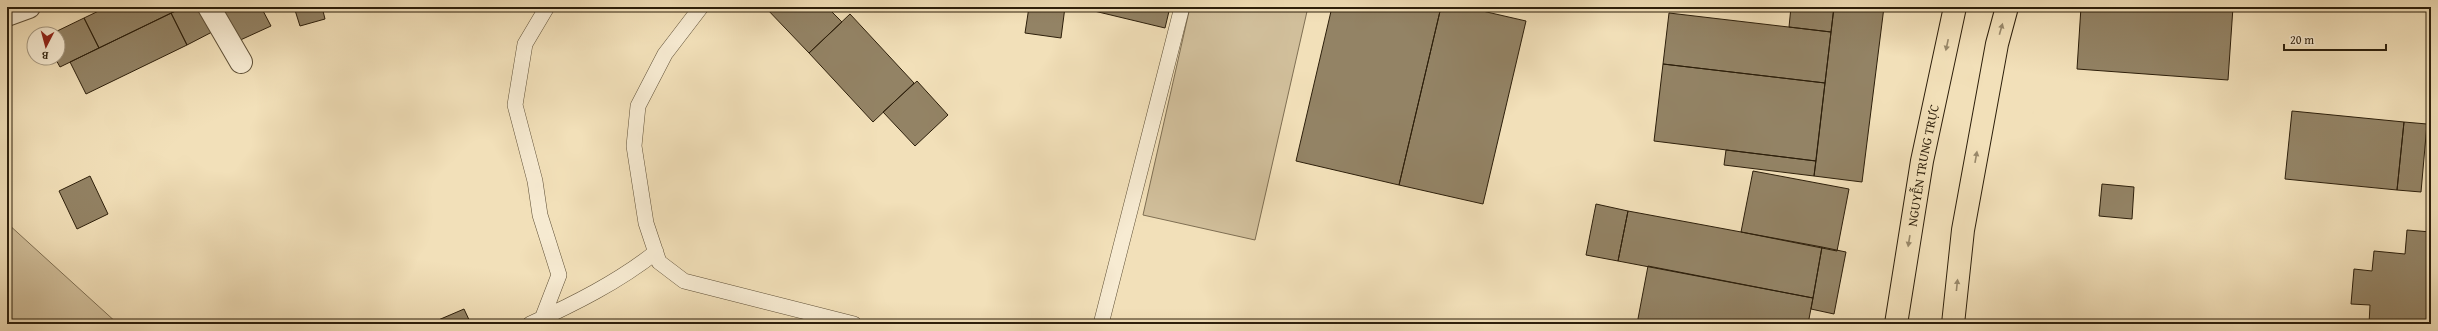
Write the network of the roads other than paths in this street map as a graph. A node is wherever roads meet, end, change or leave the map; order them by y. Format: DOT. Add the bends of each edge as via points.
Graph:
graph roads {
  1 [pos="28,7"];
  2 [pos="209,7"];
  3 [pos="547,7"];
  4 [pos="701,7"];
  5 [pos="1182,7"];
  6 [pos="1955,7"];
  7 [pos="2007,7"];
  8 [pos="7,15"];
  9 [pos="241,62"];
  10 [pos="656,252"];
  11 [pos="536,321"];
  12 [pos="854,324"];
  13 [pos="1101,324"];
  14 [pos="1896,324"];
  15 [pos="1953,324"];
  1 -- 8 [label="street"];
  2 -- 9 [label="street"];
  3 -- 11 [label="lane" via="525,44 515,105 535,181 540,215 559,275"];
  4 -- 10 [label="lane" via="665,54 638,106 634,146 646,224"];
  5 -- 13 [label="lane"];
  6 -- 14 [label="main road, NGUYỄN TRUNG TRỰC, one-way" via="1922,162"];
  15 -- 7 [label="main road, one-way" via="1963,230 1997,44"];
  10 -- 11 [label="lane" via="634,269 565,308"];
  10 -- 12 [label="lane" via="659,262 684,281"];
}
